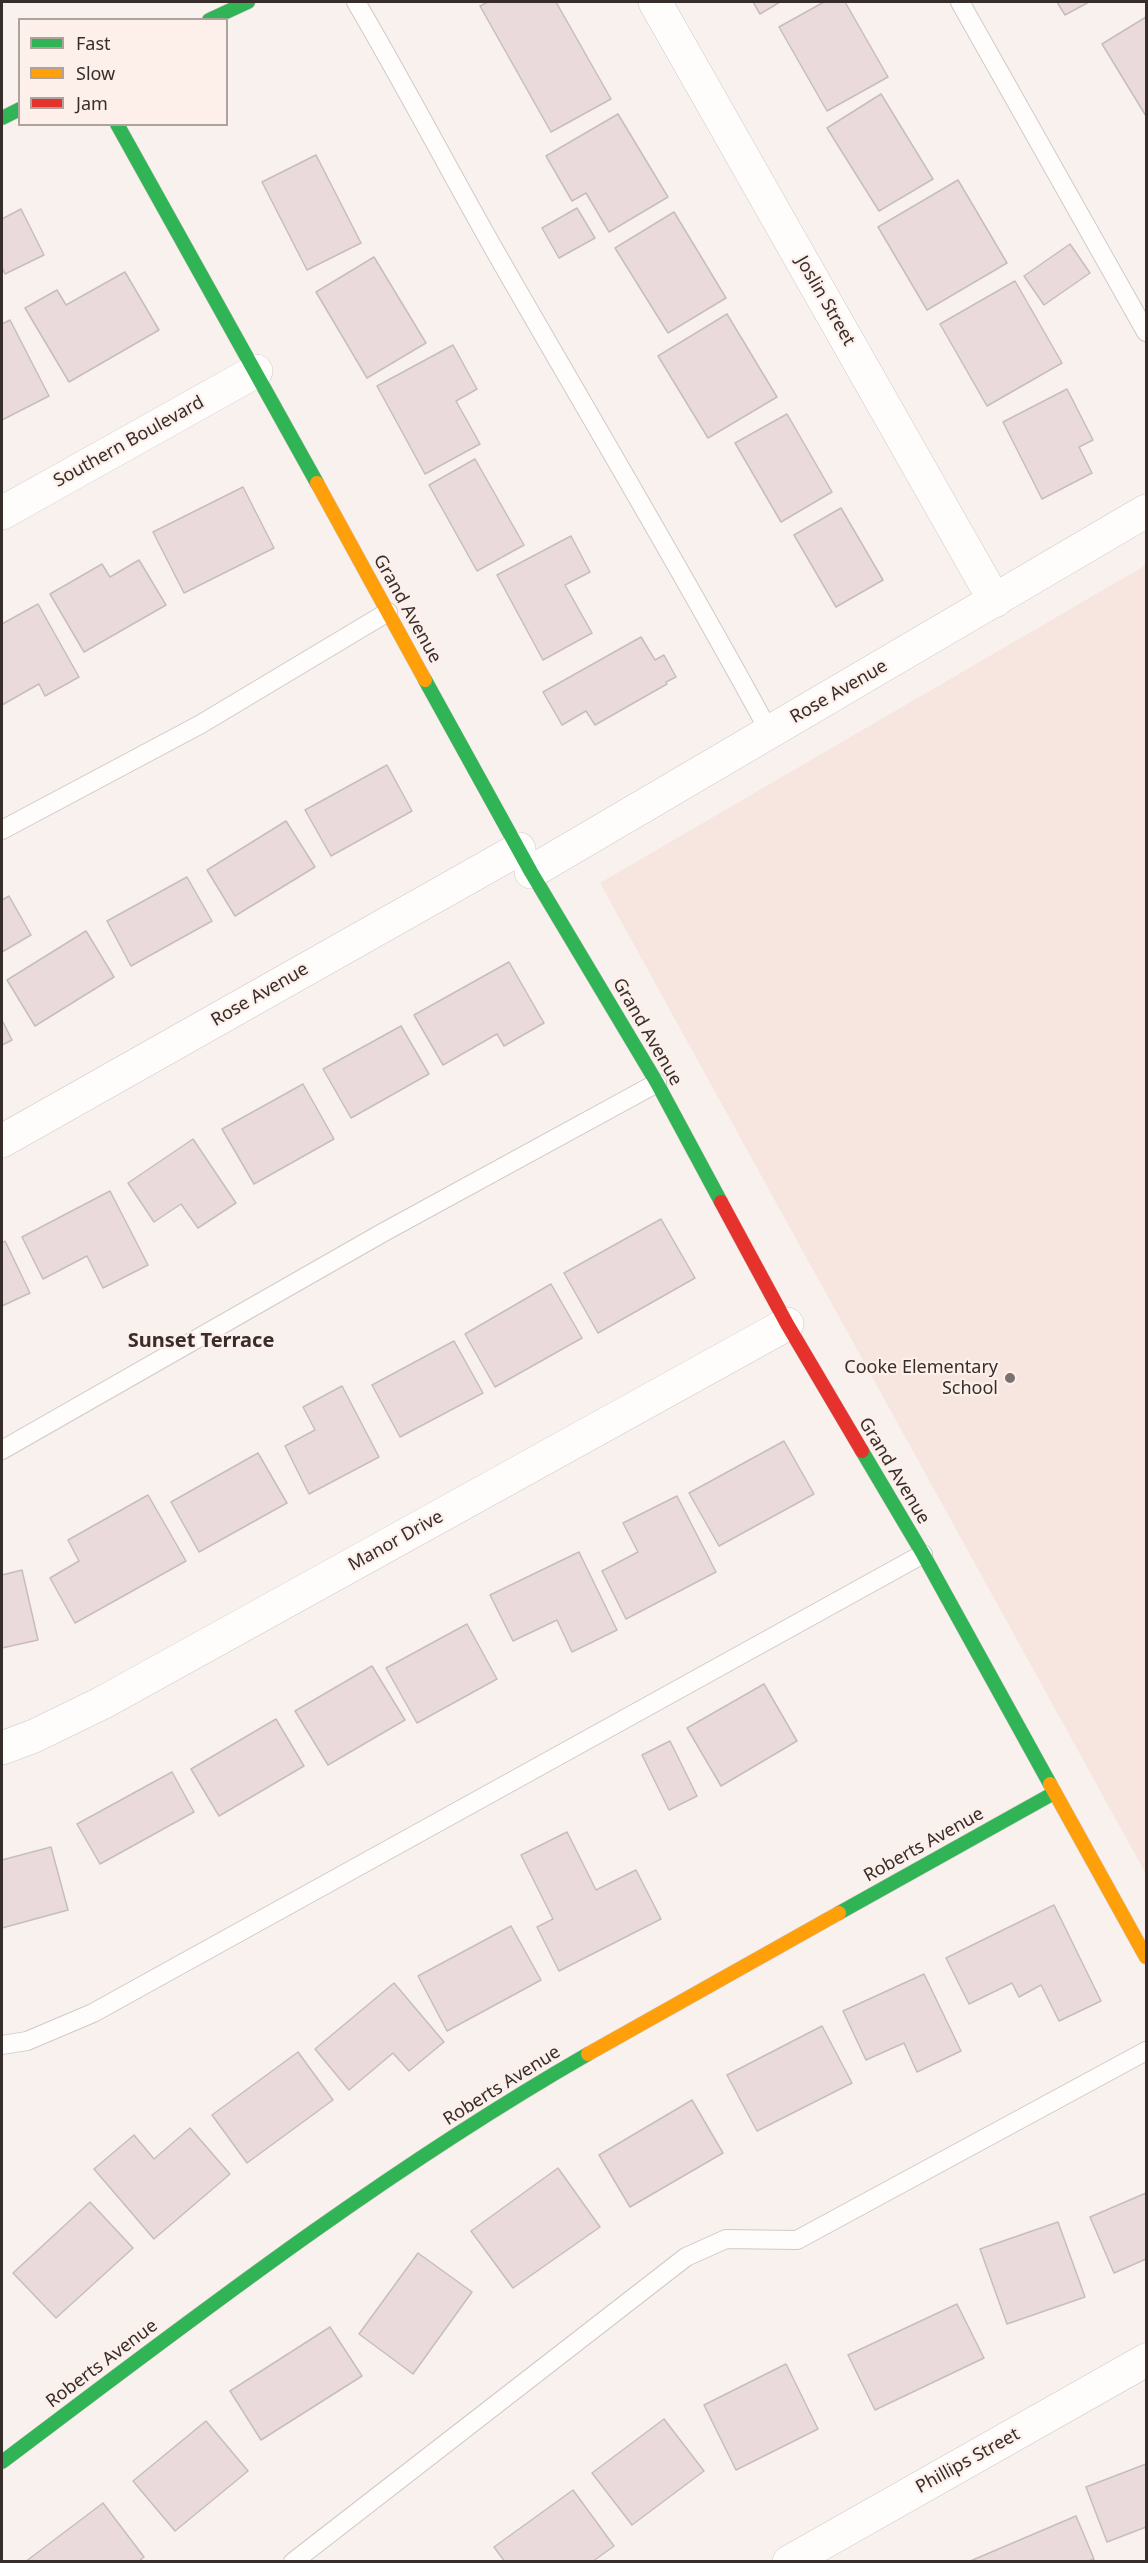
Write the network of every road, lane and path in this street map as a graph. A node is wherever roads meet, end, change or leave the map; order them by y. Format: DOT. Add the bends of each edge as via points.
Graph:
graph roads {
  1 [pos="248,2"];
  2 [pos="356,2"];
  3 [pos="655,2"];
  4 [pos="960,2"];
  5 [pos="213,18"];
  6 [pos="18,110"];
  7 [pos="2,118"];
  8 [pos="118,126"];
  9 [pos="1146,332"];
  10 [pos="256,371"];
  11 [pos="1146,511"];
  12 [pos="2,513"];
  13 [pos="995,601"];
  14 [pos="388,612"];
  15 [pos="770,733"];
  16 [pos="2,830"];
  17 [pos="525,860"];
  18 [pos="657,1083"];
  19 [pos="2,1142"];
  20 [pos="787,1324"];
  21 [pos="2,1450"];
  22 [pos="922,1554"];
  23 [pos="2,1748"];
  24 [pos="1054,1793"];
  25 [pos="1146,1957"];
  26 [pos="2,2045"];
  27 [pos="1146,2050"];
  28 [pos="1146,2360"];
  29 [pos="2,2462"];
  30 [pos="293,2562"];
  31 [pos="789,2562"];
  1 -- 5 [label="street"];
  2 -- 15 [label="lane" via="494,250 691,586"];
  3 -- 13 [label="street, Joslin Street"];
  4 -- 9 [label="lane"];
  6 -- 7 [label="street"];
  8 -- 10 [label="street, Grand Avenue"];
  10 -- 12 [label="street, Southern Boulevard"];
  10 -- 14 [label="street, Grand Avenue"];
  11 -- 13 [label="street, Rose Avenue"];
  13 -- 15 [label="street, Rose Avenue"];
  14 -- 16 [label="lane" via="201,724"];
  14 -- 17 [label="street, Grand Avenue"];
  15 -- 17 [label="street, Rose Avenue"];
  17 -- 18 [label="street, Grand Avenue"];
  17 -- 19 [label="street, Rose Avenue"];
  18 -- 20 [label="street, Grand Avenue"];
  18 -- 21 [label="lane" via="384,1232"];
  20 -- 22 [label="street, Grand Avenue"];
  20 -- 23 [label="street, Manor Drive" via="102,1703"];
  22 -- 24 [label="street, Grand Avenue"];
  22 -- 26 [label="lane" via="93,2013 27,2041"];
  24 -- 25 [label="street, Grand Avenue"];
  24 -- 29 [label="street, Roberts Avenue" via="531,2087 253,2274"];
  27 -- 30 [label="lane" via="797,2240 726,2239 686,2257"];
  28 -- 31 [label="street, Phillips Street"];
}
